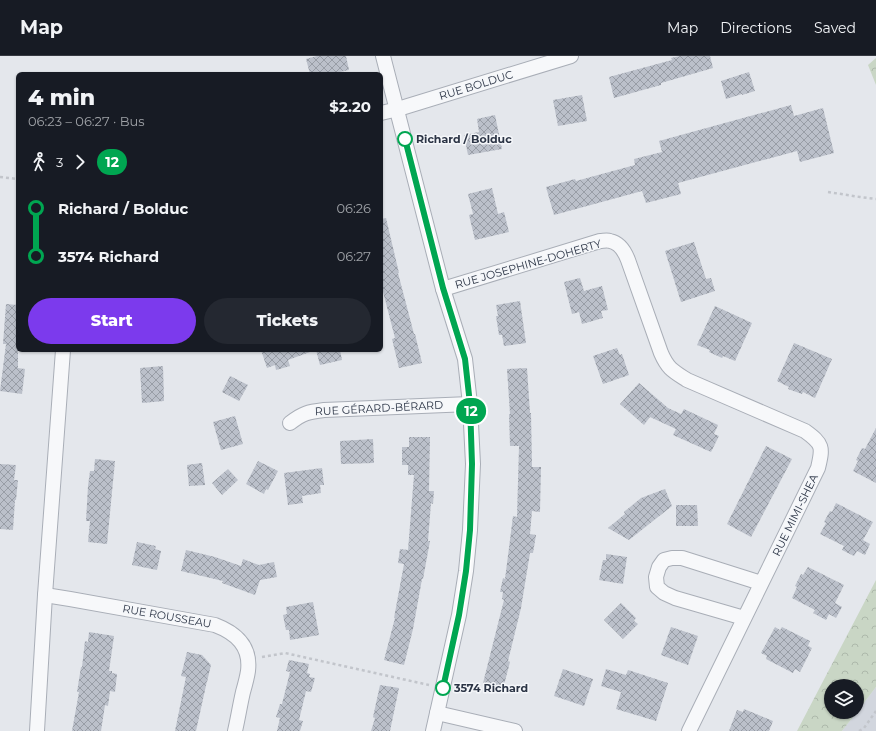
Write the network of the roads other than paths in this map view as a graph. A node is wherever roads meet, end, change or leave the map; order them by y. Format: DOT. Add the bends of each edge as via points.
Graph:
graph roads {
  1 [pos="383,56"];
  2 [pos="571,56"];
  3 [pos="398,109"];
  4 [pos="383,113"];
  5 [pos="443,288"];
  6 [pos="63,352"];
  7 [pos="470,404"];
  8 [pos="290,423"];
  9 [pos="820,445"];
  10 [pos="761,583"];
  11 [pos="45,595"];
  12 [pos="744,618"];
  13 [pos="437,713"];
  14 [pos="37,731"];
  15 [pos="235,731"];
  16 [pos="433,731"];
  17 [pos="515,731"];
  18 [pos="689,731"];
  1 -- 3 [label="street"];
  2 -- 3 [label="street, RUE BOLDUC"];
  3 -- 4 [label="street, RUE BOLDUC"];
  3 -- 5 [label="street"];
  5 -- 7 [label="street" via="465,359"];
  5 -- 9 [label="street, RUE JOSEPHINE-DOHERTY" via="610,240 624,251 666,365 687,380 805,431"];
  6 -- 11 [label="street"];
  7 -- 8 [label="street, RUE GÉRARD-BÉRARD" via="312,411"];
  7 -- 13 [label="street" via="472,464 466,571"];
  9 -- 10 [label="street, RUE MIMI-SHEA" via="822,453 818,468"];
  10 -- 12 [label="street, RUE MIMI-SHEA"];
  10 -- 12 [label="street" via="682,558 664,560 659,567 657,587 664,593"];
  11 -- 14 [label="street"];
  11 -- 15 [label="street, RUE ROUSSEAU" via="215,625 235,635 241,642 248,660"];
  12 -- 18 [label="street, RUE MIMI-SHEA"];
  13 -- 16 [label="street"];
  13 -- 17 [label="street"];
}
